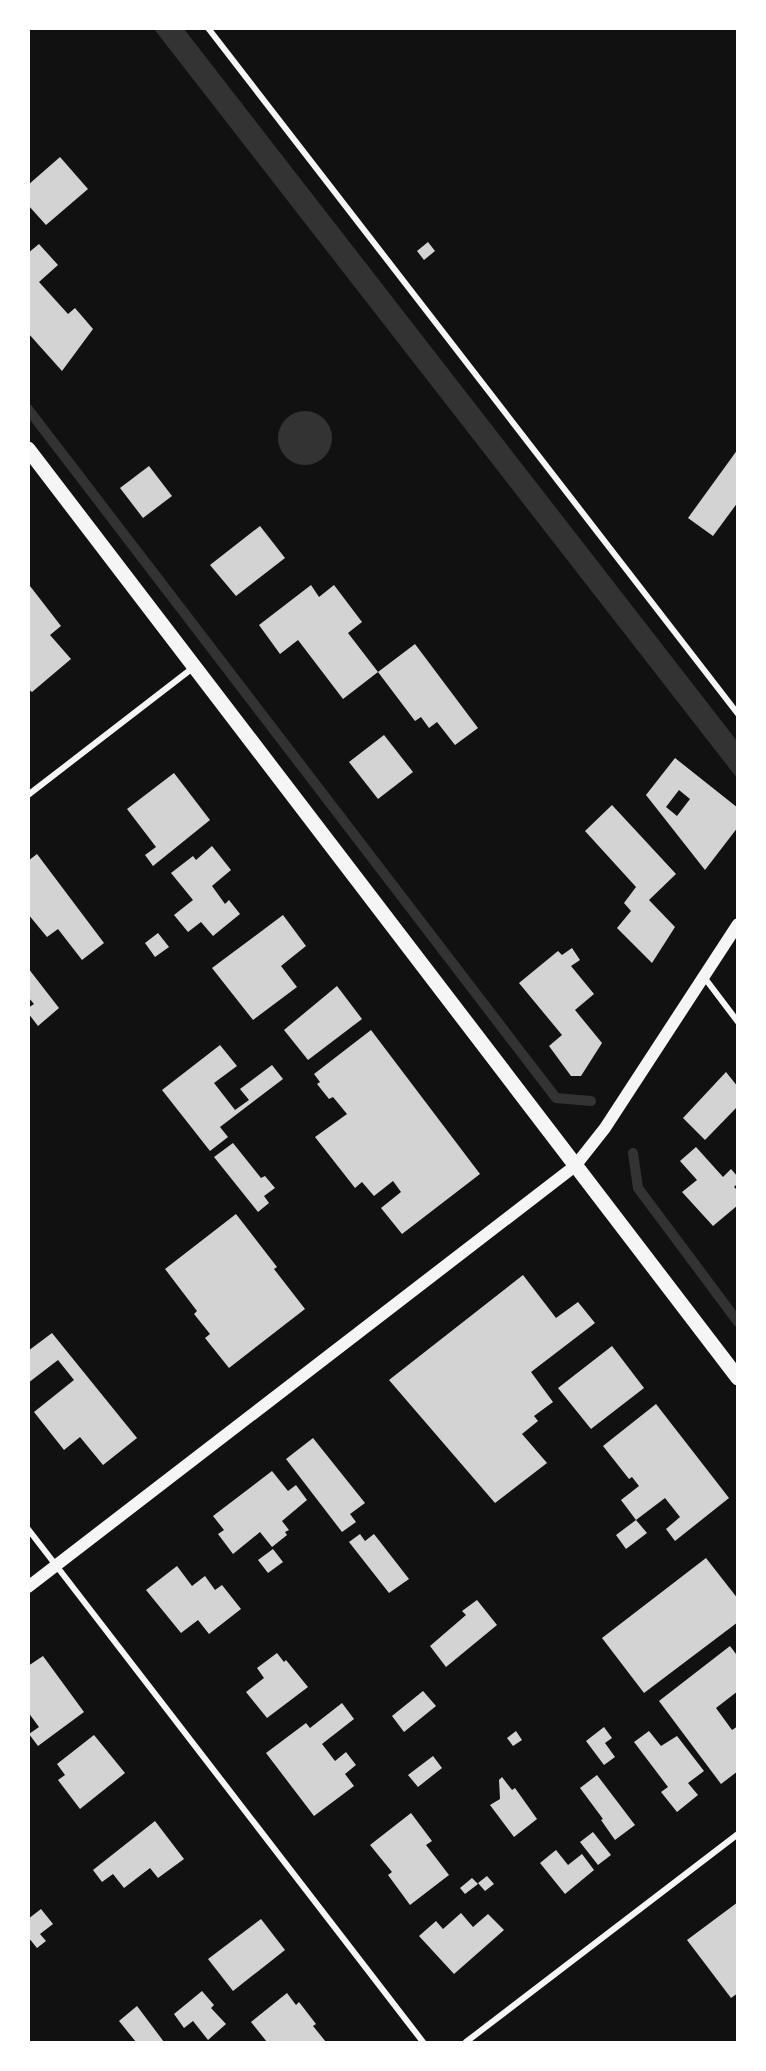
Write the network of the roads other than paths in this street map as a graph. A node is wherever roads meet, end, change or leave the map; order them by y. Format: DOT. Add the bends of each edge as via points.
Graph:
graph roads {
  1 [pos="208,28"];
  2 [pos="28,450"];
  3 [pos="194,667"];
  4 [pos="738,714"];
  5 [pos="28,795"];
  6 [pos="738,924"];
  7 [pos="704,977"];
  8 [pos="738,1022"];
  9 [pos="575,1166"];
  10 [pos="738,1378"];
  11 [pos="28,1529"];
  12 [pos="57,1566"];
  13 [pos="28,1587"];
  14 [pos="738,1834"];
  15 [pos="423,2043"];
  16 [pos="466,2043"];
  1 -- 4 [label="street"];
  2 -- 3 [label="main road"];
  3 -- 5 [label="street"];
  3 -- 9 [label="main road"];
  6 -- 7 [label="main road"];
  7 -- 8 [label="street"];
  7 -- 9 [label="main road" via="605,1128"];
  9 -- 10 [label="main road"];
  9 -- 12 [label="main road"];
  11 -- 12 [label="street"];
  12 -- 13 [label="main road"];
  12 -- 15 [label="street"];
  14 -- 16 [label="street"];
}
